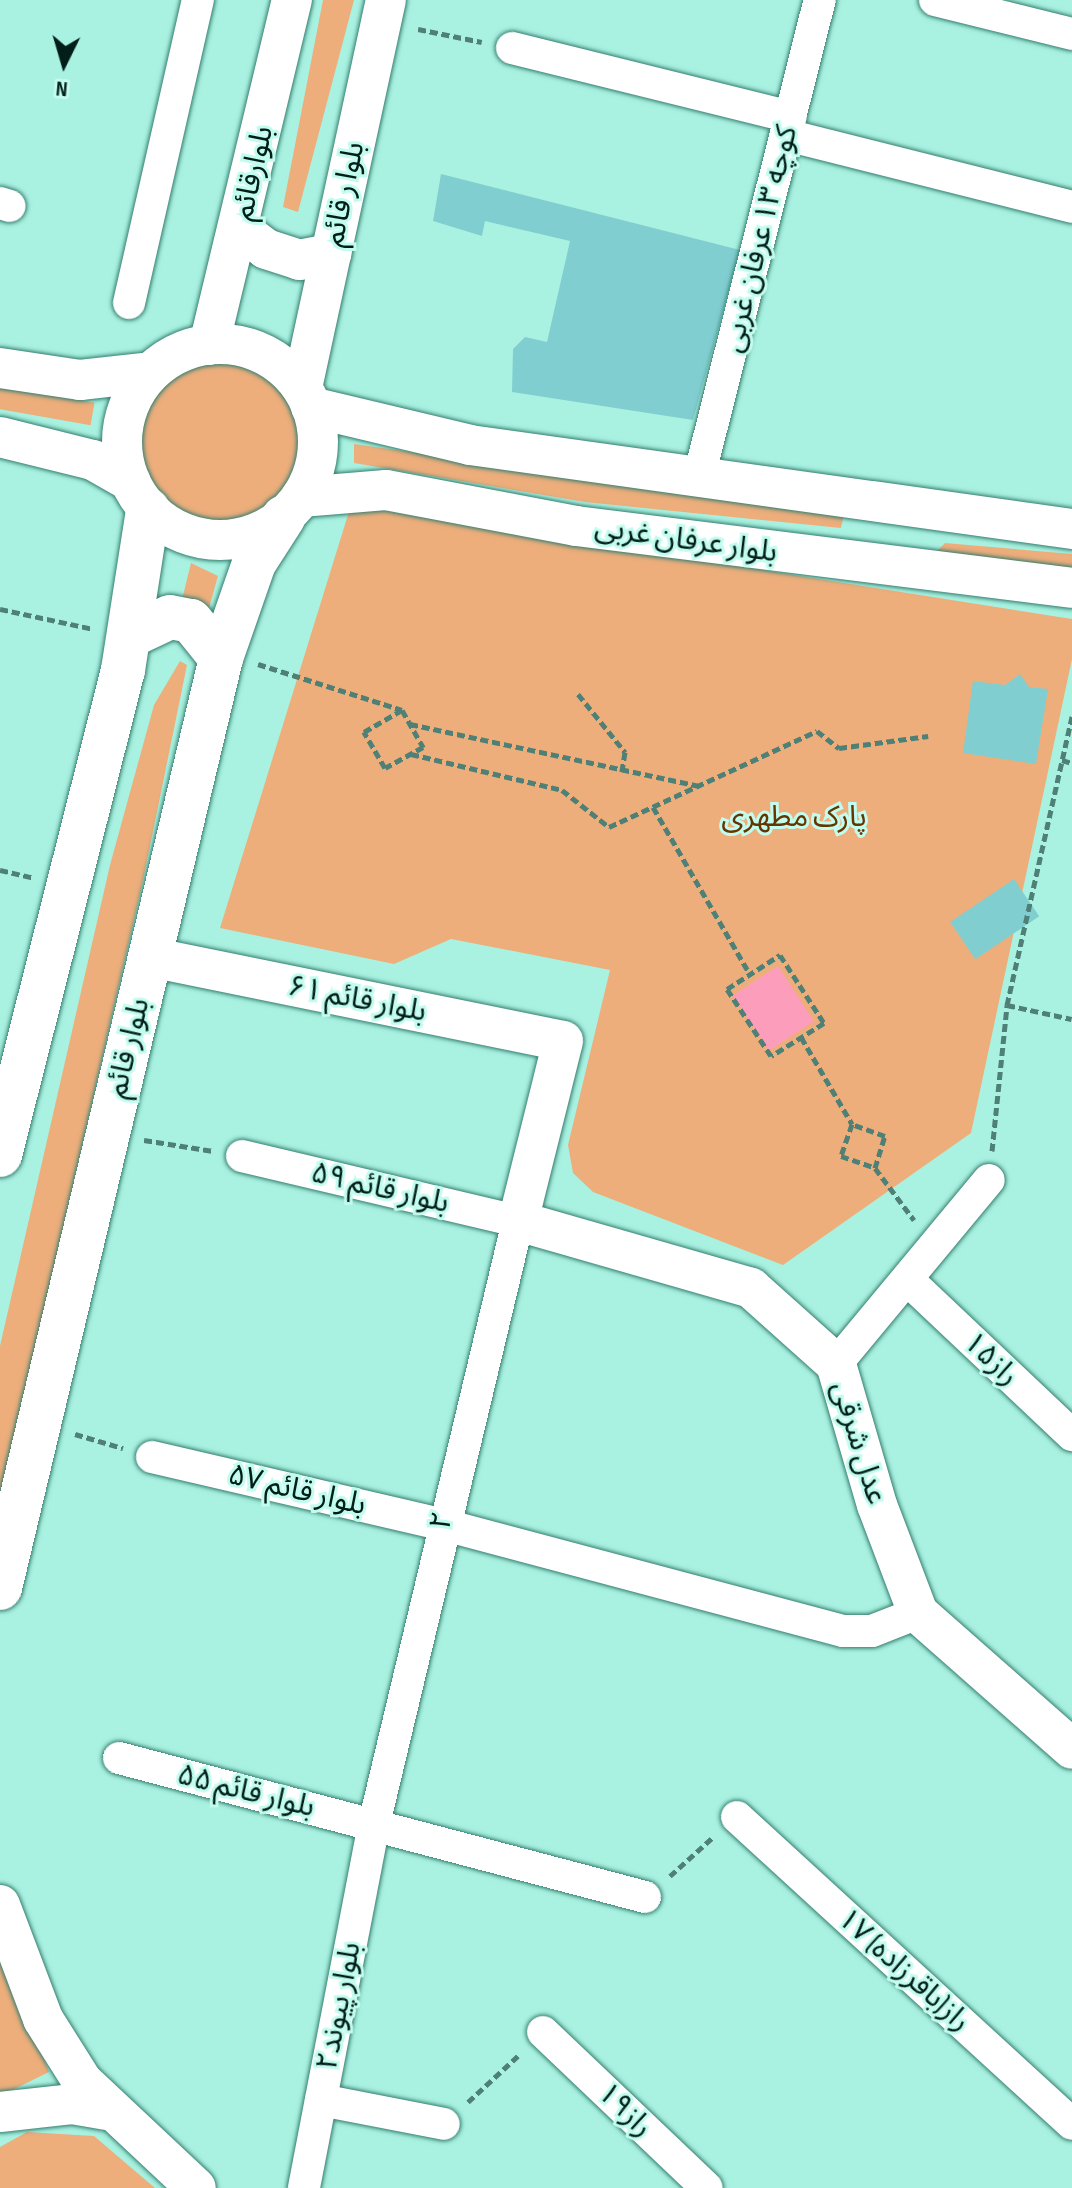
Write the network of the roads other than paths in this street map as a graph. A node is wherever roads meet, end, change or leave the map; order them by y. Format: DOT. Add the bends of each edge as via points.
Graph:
graph roads {
  1 [pos="198,0"];
  2 [pos="292,0"];
  3 [pos="820,0"];
  4 [pos="935,0"];
  5 [pos="384,11"];
  6 [pos="1072,34"];
  7 [pos="512,48"];
  8 [pos="788,126"];
  9 [pos="1072,207"];
  10 [pos="241,230"];
  11 [pos="331,254"];
  12 [pos="129,303"];
  13 [pos="209,345"];
  14 [pos="0,368"];
  15 [pos="151,372"];
  16 [pos="306,398"];
  17 [pos="0,437"];
  18 [pos="699,477"];
  19 [pos="139,496"];
  20 [pos="876,504"];
  21 [pos="292,507"];
  22 [pos="1072,529"];
  23 [pos="870,565"];
  24 [pos="1072,588"];
  25 [pos="130,636"];
  26 [pos="222,655"];
  27 [pos="150,957"];
  28 [pos="0,1155"];
  29 [pos="242,1156"];
  30 [pos="989,1180"];
  31 [pos="518,1221"];
  32 [pos="910,1282"];
  33 [pos="836,1364"];
  34 [pos="1072,1435"];
  35 [pos="152,1457"];
  36 [pos="441,1524"];
  37 [pos="0,1588"];
  38 [pos="918,1613"];
  39 [pos="1072,1749"];
  40 [pos="119,1758"];
  41 [pos="737,1817"];
  42 [pos="374,1824"];
  43 [pos="645,1897"];
  44 [pos="0,1905"];
  45 [pos="543,2032"];
  46 [pos="321,2100"];
  47 [pos="105,2110"];
  48 [pos="0,2112"];
  49 [pos="444,2124"];
  50 [pos="1072,2124"];
  51 [pos="196,2188"];
  52 [pos="304,2188"];
  53 [pos="707,2188"];
  1 -- 12 [label="street"];
  2 -- 10 [label="street, بلوارقائم"];
  3 -- 8 [label="street, کوچه ۱۳ عرفان غربی"];
  4 -- 6 [label="street"];
  5 -- 11 [label="street, بلوا ر قائم"];
  7 -- 8 [label="street"];
  8 -- 9 [label="street"];
  8 -- 18 [label="street, کوچه ۱۳ عرفان غربی"];
  10 -- 11 [label="street" via="266,249 299,260"];
  10 -- 13 [label="street, بلوارقائم"];
  11 -- 16 [label="street, بلوا ر قائم"];
  13 -- 15 [label="street" via="184,352"];
  13 -- 16 [label="street" via="262,354"];
  14 -- 15 [label="street" via="80,380"];
  15 -- 19 [label="street" via="124,424"];
  16 -- 18 [label="street" via="470,445"];
  16 -- 21 [label="street" via="318,453"];
  17 -- 19 [label="street" via="93,460"];
  18 -- 20 [label="street"];
  19 -- 21 [label="street" via="173,528 217,540 241,538"];
  19 -- 25 [label="main road"];
  20 -- 22 [label="street"];
  20 -- 23 [label="street"];
  21 -- 23 [label="street, بلوار عرفان غربی" via="386,490 576,526"];
  21 -- 26 [label="main road, بلوار قائم" via="254,563"];
  23 -- 24 [label="street, بلوار عرفان غربی"];
  25 -- 26 [label="main road" via="170,617 191,621"];
  25 -- 28 [label="main road"];
  26 -- 27 [label="main road, بلوار قائم"];
  27 -- 31 [label="street, بلوار قائم ۶۱" via="563,1041"];
  27 -- 37 [label="main road, بلوار قائم"];
  29 -- 31 [label="street, بلوار قائم ۵۹"];
  30 -- 32 [label="street"];
  31 -- 33 [label="street, عدل شرقی" via="751,1288"];
  31 -- 36 [label="street, ۲"];
  32 -- 33 [label="street"];
  32 -- 34 [label="street, راز۱۵"];
  33 -- 38 [label="street, عدل شرقی" via="877,1505"];
  35 -- 36 [label="street, بلوار قائم ۵۷"];
  36 -- 38 [label="street, بلوار قائم ۵۷" via="843,1631 872,1631"];
  36 -- 42 [label="street, ۲"];
  38 -- 39 [label="street, عدل شرقی"];
  40 -- 42 [label="street, بلوار قائم ۵۵"];
  41 -- 50 [label="street, ۱۷ راز(باقرزاده)"];
  42 -- 43 [label="street, بلوار قائم ۵۵"];
  42 -- 46 [label="street, بلوار پیوند۲"];
  44 -- 47 [label="street" via="43,2019"];
  45 -- 53 [label="street, راز۱۹"];
  46 -- 49 [label="street"];
  46 -- 52 [label="street, بلوار پیوند۲"];
  47 -- 48 [label="street" via="72,2104"];
  47 -- 51 [label="street"];
}
